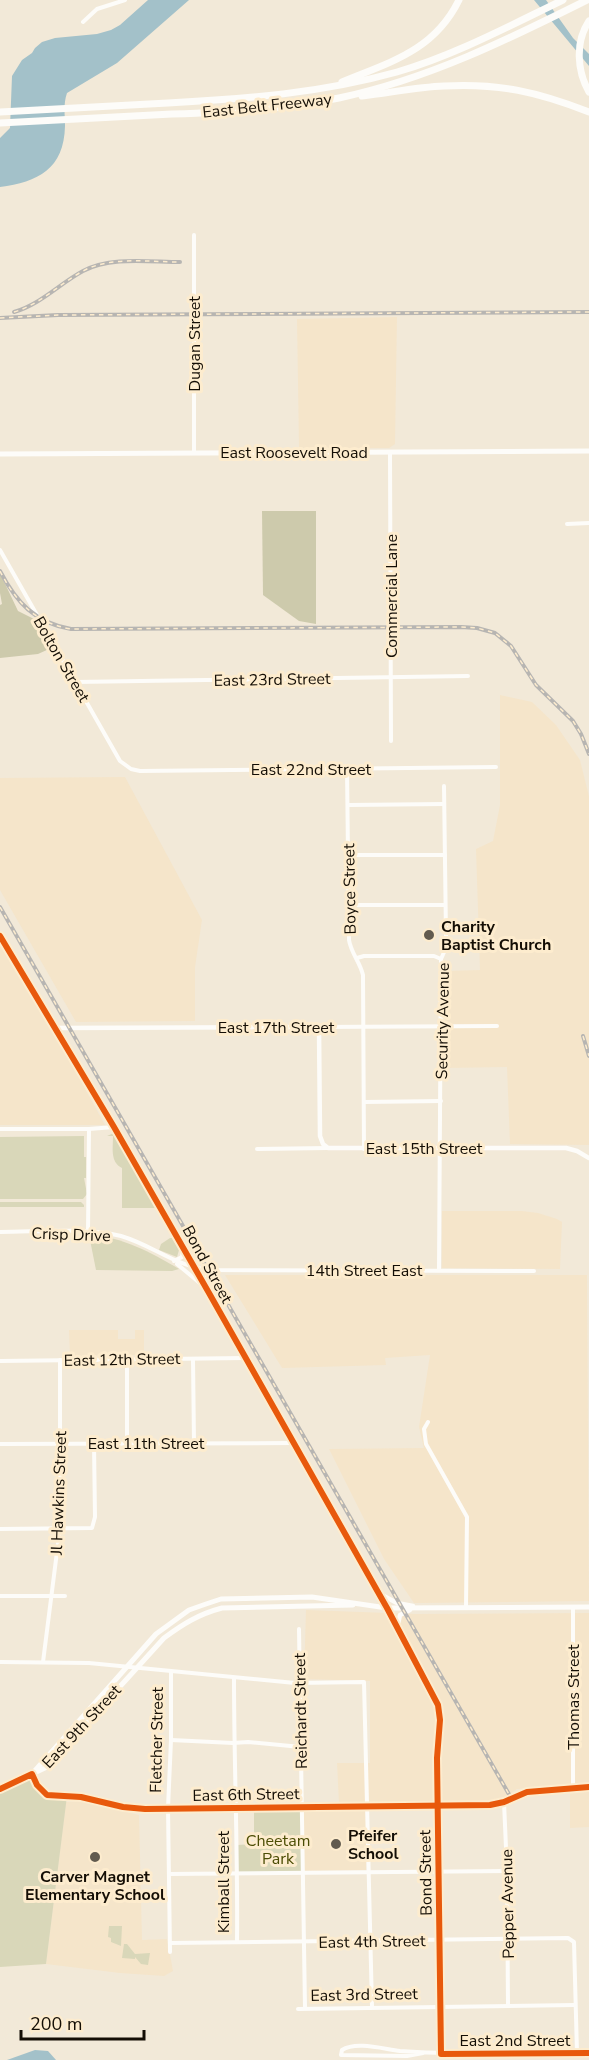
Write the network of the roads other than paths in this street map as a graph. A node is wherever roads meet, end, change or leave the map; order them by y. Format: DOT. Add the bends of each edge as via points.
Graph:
graph roads {
  1 [pos="125,0"];
  2 [pos="459,0"];
  3 [pos="563,0"];
  4 [pos="587,0"];
  5 [pos="589,21"];
  6 [pos="83,22"];
  7 [pos="326,88"];
  8 [pos="589,93"];
  9 [pos="338,98"];
  10 [pos="0,112"];
  11 [pos="589,112"];
  12 [pos="0,123"];
  13 [pos="194,235"];
  14 [pos="589,451"];
  15 [pos="390,452"];
  16 [pos="195,453"];
  17 [pos="0,454"];
  18 [pos="589,523"];
  19 [pos="567,524"];
  20 [pos="0,550"];
  21 [pos="468,676"];
  22 [pos="391,677"];
  23 [pos="75,682"];
  24 [pos="391,741"];
  25 [pos="127,767"];
  26 [pos="496,767"];
  27 [pos="347,769"];
  28 [pos="444,786"];
  29 [pos="444,804"];
  30 [pos="348,805"];
  31 [pos="348,855"];
  32 [pos="445,855"];
  33 [pos="349,905"];
  34 [pos="445,905"];
  35 [pos="0,936"];
  36 [pos="357,958"];
  37 [pos="441,959"];
  38 [pos="363,1026"];
  39 [pos="441,1026"];
  40 [pos="497,1026"];
  41 [pos="320,1027"];
  42 [pos="55,1028"];
  43 [pos="441,1101"];
  44 [pos="364,1102"];
  45 [pos="114,1127"];
  46 [pos="89,1129"];
  47 [pos="0,1130"];
  48 [pos="441,1148"];
  49 [pos="257,1149"];
  50 [pos="328,1149"];
  51 [pos="364,1149"];
  52 [pos="589,1158"];
  53 [pos="0,1232"];
  54 [pos="88,1232"];
  55 [pos="182,1246"];
  56 [pos="173,1261"];
  57 [pos="195,1268"];
  58 [pos="223,1270"];
  59 [pos="439,1270"];
  60 [pos="534,1271"];
  61 [pos="209,1293"];
  62 [pos="245,1358"];
  63 [pos="127,1359"];
  64 [pos="193,1359"];
  65 [pos="60,1360"];
  66 [pos="0,1361"];
  67 [pos="428,1422"];
  68 [pos="194,1443"];
  69 [pos="293,1443"];
  70 [pos="0,1444"];
  71 [pos="60,1444"];
  72 [pos="94,1444"];
  73 [pos="127,1444"];
  74 [pos="60,1528"];
  75 [pos="0,1529"];
  76 [pos="373,1583"];
  77 [pos="0,1596"];
  78 [pos="52,1596"];
  79 [pos="65,1596"];
  80 [pos="375,1605"];
  81 [pos="573,1607"];
  82 [pos="589,1607"];
  83 [pos="387,1608"];
  84 [pos="425,1608"];
  85 [pos="466,1608"];
  86 [pos="298,1629"];
  87 [pos="399,1630"];
  88 [pos="0,1662"];
  89 [pos="43,1662"];
  90 [pos="127,1667"];
  91 [pos="136,1668"];
  92 [pos="171,1672"];
  93 [pos="234,1678"];
  94 [pos="301,1682"];
  95 [pos="171,1740"];
  96 [pos="233,1743"];
  97 [pos="302,1747"];
  98 [pos="32,1774"];
  99 [pos="589,1787"];
  100 [pos="573,1788"];
  101 [pos="0,1789"];
  102 [pos="520,1794"];
  103 [pos="506,1801"];
  104 [pos="438,1805"];
  105 [pos="368,1806"];
  106 [pos="235,1807"];
  107 [pos="301,1807"];
  108 [pos="168,1808"];
  109 [pos="507,1871"];
  110 [pos="439,1872"];
  111 [pos="369,1873"];
  112 [pos="169,1874"];
  113 [pos="237,1874"];
  114 [pos="302,1874"];
  115 [pos="507,1939"];
  116 [pos="440,1940"];
  117 [pos="371,1941"];
  118 [pos="237,1942"];
  119 [pos="303,1942"];
  120 [pos="170,1943"];
  121 [pos="170,1952"];
  122 [pos="575,2005"];
  123 [pos="508,2006"];
  124 [pos="372,2007"];
  125 [pos="441,2007"];
  126 [pos="298,2008"];
  127 [pos="305,2008"];
  128 [pos="423,2053"];
  129 [pos="577,2053"];
  130 [pos="589,2053"];
  131 [pos="441,2054"];
  1 -- 6 [label="street" via="97,9"];
  2 -- 7 [label="highway" via="443,25 416,50 389,65"];
  3 -- 7 [label="highway, East Belt Freeway" via="442,57"];
  4 -- 9 [label="highway, East Belt Freeway" via="459,62"];
  5 -- 8 [label="highway" via="579,53 583,82"];
  7 -- 10 [label="highway, East Belt Freeway" via="225,100"];
  9 -- 11 [label="highway" via="485,85 541,94"];
  9 -- 12 [label="highway, East Belt Freeway" via="258,109"];
  13 -- 16 [label="street, Dugan Street"];
  14 -- 15 [label="main road, East Roosevelt Road"];
  15 -- 16 [label="main road, East Roosevelt Road"];
  15 -- 22 [label="street, Commercial Lane"];
  16 -- 17 [label="main road, East Roosevelt Road"];
  18 -- 19 [label="street"];
  20 -- 23 [label="street, Bolton Street"];
  21 -- 22 [label="street, East 23rd Street"];
  22 -- 23 [label="street, East 23rd Street"];
  22 -- 24 [label="street, Commercial Lane"];
  23 -- 25 [label="street, Bolton Street"];
  25 -- 27 [label="street, East 22nd Street" via="140,771"];
  26 -- 27 [label="street, East 22nd Street"];
  27 -- 30 [label="street, Boyce Street"];
  28 -- 29 [label="street, Security Avenue"];
  29 -- 30 [label="street"];
  29 -- 32 [label="street, Security Avenue"];
  30 -- 31 [label="street, Boyce Street"];
  31 -- 32 [label="street"];
  31 -- 33 [label="street, Boyce Street"];
  32 -- 34 [label="street, Security Avenue"];
  33 -- 34 [label="street"];
  33 -- 36 [label="street, Boyce Street" via="350,947"];
  34 -- 37 [label="street, Security Avenue" via="445,950"];
  35 -- 42 [label="street, Bond Street"];
  36 -- 37 [label="street"];
  36 -- 38 [label="street, Boyce Street" via="363,975"];
  37 -- 39 [label="street, Security Avenue"];
  38 -- 39 [label="street, East 17th Street"];
  38 -- 41 [label="street, East 17th Street"];
  38 -- 44 [label="street, Boyce Street"];
  39 -- 40 [label="street, East 17th Street"];
  39 -- 43 [label="street, Security Avenue"];
  41 -- 42 [label="street, East 17th Street"];
  41 -- 50 [label="street" via="320,1136"];
  42 -- 45 [label="street, Bond Street"];
  43 -- 44 [label="street"];
  43 -- 48 [label="street, Security Avenue"];
  44 -- 51 [label="street, Boyce Street"];
  45 -- 46 [label="street"];
  45 -- 55 [label="street, Bond Street"];
  46 -- 47 [label="street"];
  46 -- 54 [label="street"];
  48 -- 51 [label="street, East 15th Street"];
  48 -- 52 [label="street, East 15th Street" via="566,1148"];
  48 -- 59 [label="street, Security Avenue"];
  49 -- 50 [label="street, East 15th Street"];
  50 -- 51 [label="street, East 15th Street"];
  53 -- 54 [label="street, Crisp Drive"];
  54 -- 56 [label="street, Crisp Drive" via="124,1237"];
  55 -- 56 [label="street" via="182,1257"];
  55 -- 57 [label="street, Bond Street"];
  56 -- 57 [label="street, Crisp Drive"];
  56 -- 61 [label="street, Crisp Drive"];
  57 -- 58 [label="street, 14th Street East"];
  57 -- 61 [label="street, Bond Street"];
  58 -- 59 [label="street, 14th Street East"];
  58 -- 61 [label="street" via="206,1278"];
  59 -- 60 [label="street, 14th Street East"];
  61 -- 62 [label="street, Bond Street"];
  62 -- 64 [label="street, East 12th Street"];
  62 -- 69 [label="street, Bond Street"];
  63 -- 64 [label="street, East 12th Street"];
  63 -- 65 [label="street, East 12th Street"];
  63 -- 73 [label="street"];
  64 -- 68 [label="street"];
  65 -- 66 [label="street, East 12th Street"];
  65 -- 71 [label="street, Jl Hawkins Street"];
  67 -- 85 [label="street" via="424,1429 426,1444 467,1517"];
  68 -- 69 [label="street, East 11th Street"];
  68 -- 73 [label="street, East 11th Street"];
  69 -- 76 [label="street, Bond Street"];
  70 -- 71 [label="street, East 11th Street"];
  71 -- 72 [label="street, East 11th Street"];
  71 -- 74 [label="street, Jl Hawkins Street"];
  72 -- 73 [label="street, East 11th Street"];
  72 -- 74 [label="street" via="94,1523 91,1528"];
  74 -- 75 [label="street"];
  74 -- 78 [label="street, Jl Hawkins Street"];
  76 -- 83 [label="street, Bond Street"];
  76 -- 84 [label="street" via="389,1600"];
  77 -- 78 [label="street"];
  78 -- 79 [label="street"];
  78 -- 89 [label="street, Jl Hawkins Street"];
  80 -- 83 [label="main road, East 9th Street"];
  80 -- 90 [label="main road, East 9th Street" via="312,1597 221,1599 171,1622"];
  80 -- 91 [label="main road, East 9th Street" via="222,1608 201,1613 164,1638"];
  81 -- 82 [label="main road, East 9th Street"];
  81 -- 85 [label="main road, East 9th Street"];
  81 -- 100 [label="street, Thomas Street"];
  83 -- 84 [label="main road, East 9th Street"];
  83 -- 87 [label="street, Bond Street"];
  84 -- 85 [label="main road, East 9th Street"];
  84 -- 87 [label="street" via="402,1613"];
  86 -- 94 [label="street, Reichardt Street"];
  87 -- 104 [label="street, Bond Street" via="440,1713"];
  88 -- 89 [label="street"];
  89 -- 90 [label="street"];
  90 -- 91 [label="street"];
  90 -- 98 [label="main road, East 9th Street"];
  91 -- 92 [label="street"];
  91 -- 98 [label="main road, East 9th Street" via="47,1767"];
  92 -- 93 [label="street"];
  92 -- 95 [label="street, Fletcher Street"];
  93 -- 94 [label="street"];
  93 -- 96 [label="street, Kimball Street"];
  94 -- 97 [label="street, Reichardt Street"];
  94 -- 105 [label="street" via="364,1682"];
  95 -- 96 [label="street"];
  95 -- 108 [label="street, Fletcher Street"];
  96 -- 97 [label="street"];
  96 -- 106 [label="street, Kimball Street"];
  97 -- 107 [label="street, Reichardt Street"];
  98 -- 101 [label="main road"];
  98 -- 108 [label="street, East 6th Street" via="47,1795 81,1797 134,1808"];
  99 -- 100 [label="street"];
  100 -- 102 [label="street"];
  103 -- 104 [label="street, East 6th Street" via="490,1805"];
  103 -- 109 [label="street, Pepper Avenue"];
  104 -- 105 [label="street, East 6th Street"];
  104 -- 110 [label="street, Bond Street"];
  105 -- 107 [label="street, East 6th Street"];
  105 -- 111 [label="street"];
  106 -- 107 [label="street, East 6th Street"];
  106 -- 108 [label="street, East 6th Street"];
  106 -- 113 [label="street, Kimball Street"];
  107 -- 114 [label="street, Reichardt Street"];
  108 -- 112 [label="street, Fletcher Street"];
  109 -- 110 [label="street"];
  109 -- 115 [label="street, Pepper Avenue"];
  110 -- 111 [label="street"];
  110 -- 116 [label="street, Bond Street"];
  111 -- 114 [label="street"];
  111 -- 117 [label="street"];
  112 -- 113 [label="street"];
  112 -- 120 [label="street, Fletcher Street"];
  113 -- 114 [label="street"];
  113 -- 118 [label="street, Kimball Street"];
  114 -- 119 [label="street, Reichardt Street"];
  115 -- 116 [label="street, East 4th Street"];
  115 -- 122 [label="street, East 4th Street" via="573,1940"];
  115 -- 123 [label="street, Pepper Avenue"];
  116 -- 117 [label="street, East 4th Street"];
  116 -- 125 [label="street, Bond Street"];
  117 -- 119 [label="street, East 4th Street"];
  117 -- 124 [label="street"];
  118 -- 119 [label="street, East 4th Street"];
  118 -- 120 [label="street, East 4th Street"];
  119 -- 127 [label="street, Reichardt Street"];
  120 -- 121 [label="street, Fletcher Street"];
  122 -- 123 [label="street, East 3rd Street"];
  122 -- 129 [label="street"];
  123 -- 125 [label="street, East 3rd Street"];
  124 -- 125 [label="street, East 3rd Street"];
  124 -- 127 [label="street, East 3rd Street"];
  125 -- 131 [label="street, Bond Street"];
  126 -- 127 [label="street, East 3rd Street"];
  128 -- 128 [label="street, East 2nd Street" via="348,2046 341,2055 407,2056"];
  128 -- 131 [label="street, East 2nd Street"];
  129 -- 130 [label="street, East 2nd Street"];
  129 -- 131 [label="street, East 2nd Street"];
}
